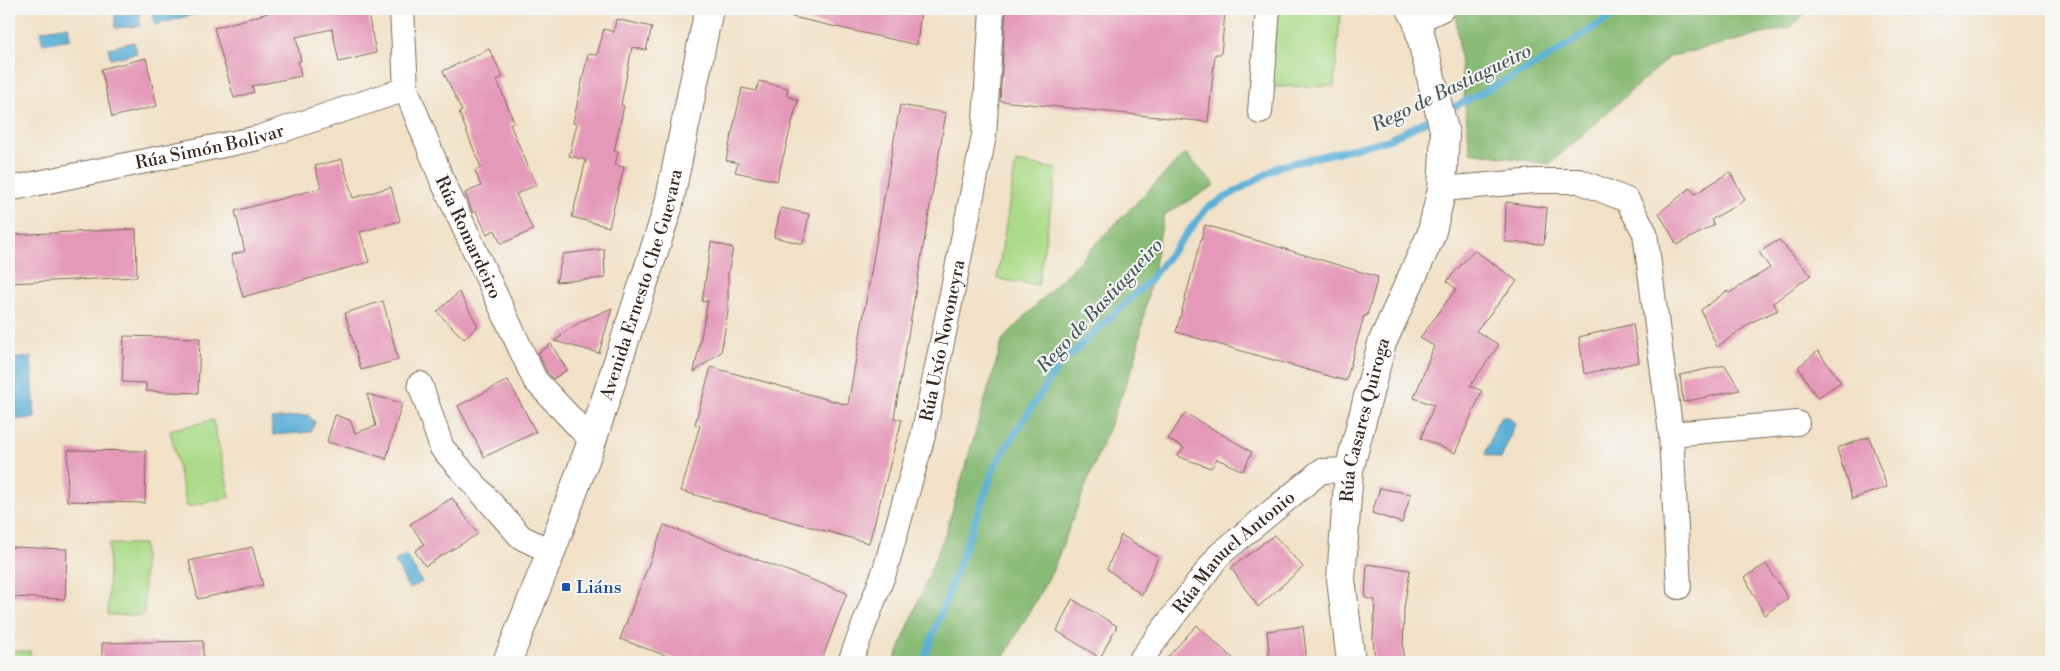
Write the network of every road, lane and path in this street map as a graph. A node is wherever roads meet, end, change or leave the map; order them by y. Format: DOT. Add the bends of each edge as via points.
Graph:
graph roads {
  1 [pos="402,9"];
  2 [pos="709,9"];
  3 [pos="992,9"];
  4 [pos="1268,9"];
  5 [pos="1442,9"];
  6 [pos="1414,15"];
  7 [pos="406,89"];
  8 [pos="1260,112"];
  9 [pos="9,188"];
  10 [pos="1442,188"];
  11 [pos="420,384"];
  12 [pos="1797,423"];
  13 [pos="1671,434"];
  14 [pos="592,442"];
  15 [pos="1349,470"];
  16 [pos="552,552"];
  17 [pos="1679,588"];
  18 [pos="507,662"];
  19 [pos="850,662"];
  20 [pos="1139,662"];
  21 [pos="1351,662"];
  1 -- 7 [label="street, Rúa Romardeiro"];
  2 -- 14 [label="main road, Avenida Ernesto Che Guevara" via="668,208"];
  3 -- 19 [label="street, Rúa Uxío Novoneyra" via="984,136 924,436 885,570"];
  4 -- 8 [label="street"];
  5 -- 6 [label="street"];
  6 -- 10 [label="main road, Rúa Casares Quiroga" via="1445,134"];
  7 -- 9 [label="street, Rúa Simón Bolivar" via="258,138"];
  7 -- 14 [label="street, Rúa Romardeiro" via="442,180 535,380"];
  10 -- 13 [label="street" via="1579,181 1627,200 1644,233"];
  10 -- 15 [label="main road, Rúa Casares Quiroga" via="1431,235 1382,342"];
  11 -- 16 [label="street" via="442,448 521,537"];
  12 -- 13 [label="street"];
  13 -- 17 [label="street"];
  14 -- 16 [label="main road, Avenida Ernesto Che Guevara"];
  15 -- 20 [label="street, Rúa Manuel Antonio" via="1321,471 1219,555"];
  15 -- 21 [label="main road, Rúa Casares Quiroga" via="1341,579"];
  16 -- 18 [label="main road, Avenida Ernesto Che Guevara"];
}
